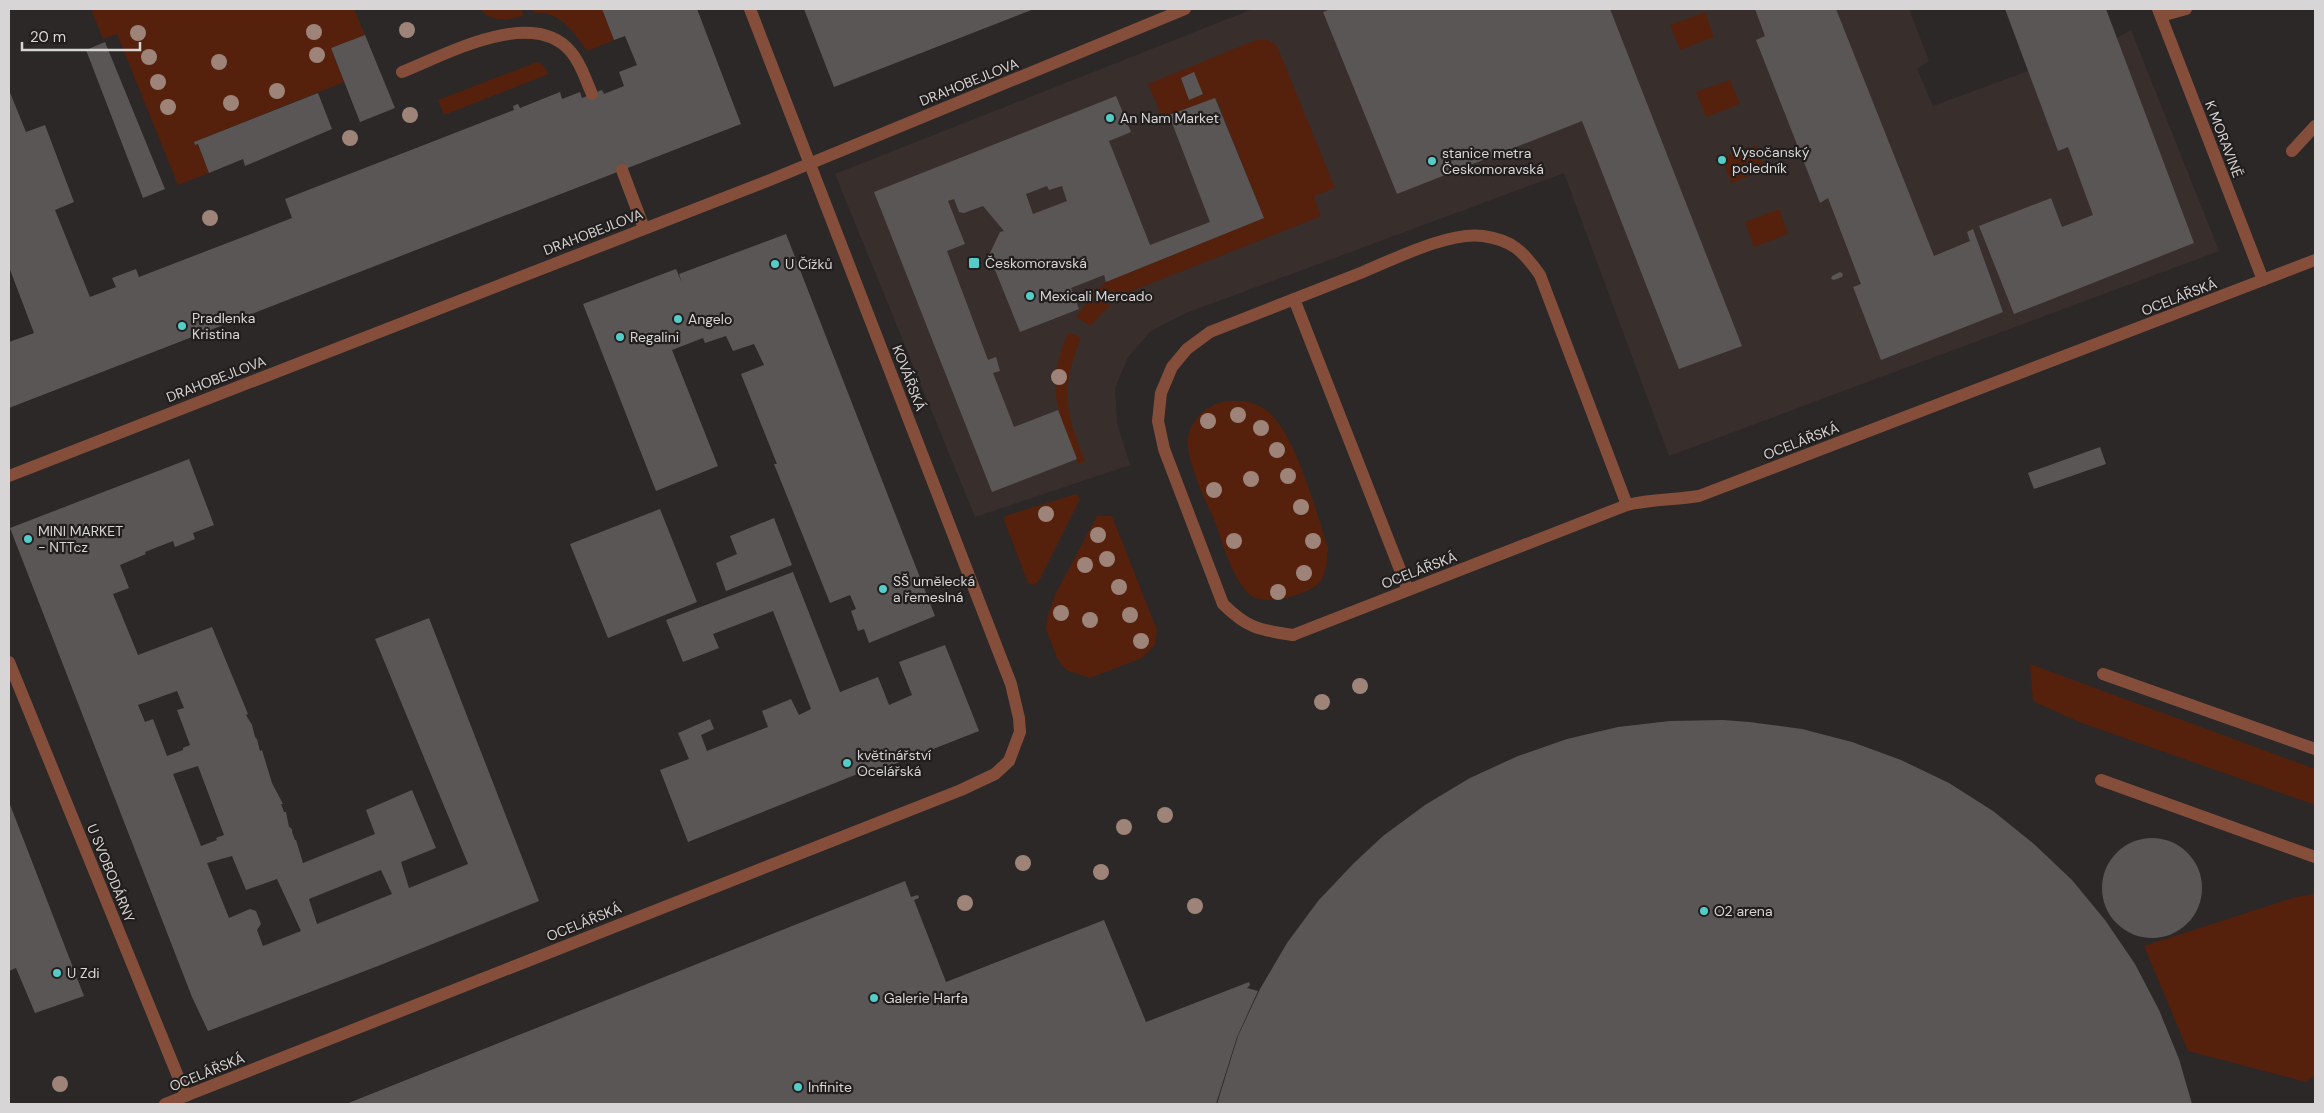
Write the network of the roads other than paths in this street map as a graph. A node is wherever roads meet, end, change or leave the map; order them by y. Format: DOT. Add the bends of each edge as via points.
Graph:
graph roads {
  1 [pos="750,9"];
  2 [pos="1185,9"];
  3 [pos="2186,9"];
  4 [pos="2159,12"];
  5 [pos="402,72"];
  6 [pos="592,94"];
  7 [pos="2315,126"];
  8 [pos="2292,150"];
  9 [pos="809,164"];
  10 [pos="622,170"];
  11 [pos="644,228"];
  12 [pos="2315,260"];
  13 [pos="2263,280"];
  14 [pos="1294,299"];
  15 [pos="9,476"];
  16 [pos="1627,504"];
  17 [pos="1408,590"];
  18 [pos="9,662"];
  19 [pos="2103,674"];
  20 [pos="2315,749"];
  21 [pos="1009,761"];
  22 [pos="2102,780"];
  23 [pos="2315,857"];
  24 [pos="186,1096"];
  25 [pos="165,1104"];
  1 -- 9 [label="street, KOVÁŘSKÁ"];
  2 -- 9 [label="street, DRAHOBEJLOVA"];
  3 -- 4 [label="street"];
  4 -- 13 [label="street, K MORAVINĚ"];
  5 -- 6 [label="street" via="478,41 534,32 556,40 571,52"];
  7 -- 8 [label="street"];
  9 -- 11 [label="street, DRAHOBEJLOVA"];
  9 -- 21 [label="street, KOVÁŘSKÁ" via="1011,684 1020,718 1020,732"];
  10 -- 11 [label="street"];
  11 -- 15 [label="street, DRAHOBEJLOVA"];
  12 -- 13 [label="street, OCELÁŘSKÁ"];
  13 -- 16 [label="street, OCELÁŘSKÁ" via="1699,496"];
  14 -- 16 [label="street" via="1449,239 1481,236 1508,242 1526,256 1540,275"];
  14 -- 17 [label="street"];
  14 -- 17 [label="street, OCELÁŘSKÁ" via="1210,332 1187,349 1172,367 1161,393 1158,420 1164,449 1223,604 1239,620 1263,630 1293,635"];
  16 -- 17 [label="street, OCELÁŘSKÁ"];
  18 -- 24 [label="street, U SVOBODÁRNY"];
  19 -- 20 [label="street"];
  21 -- 24 [label="street, OCELÁŘSKÁ" via="995,774 961,790"];
  22 -- 23 [label="street"];
  24 -- 25 [label="street, OCELÁŘSKÁ"];
}
